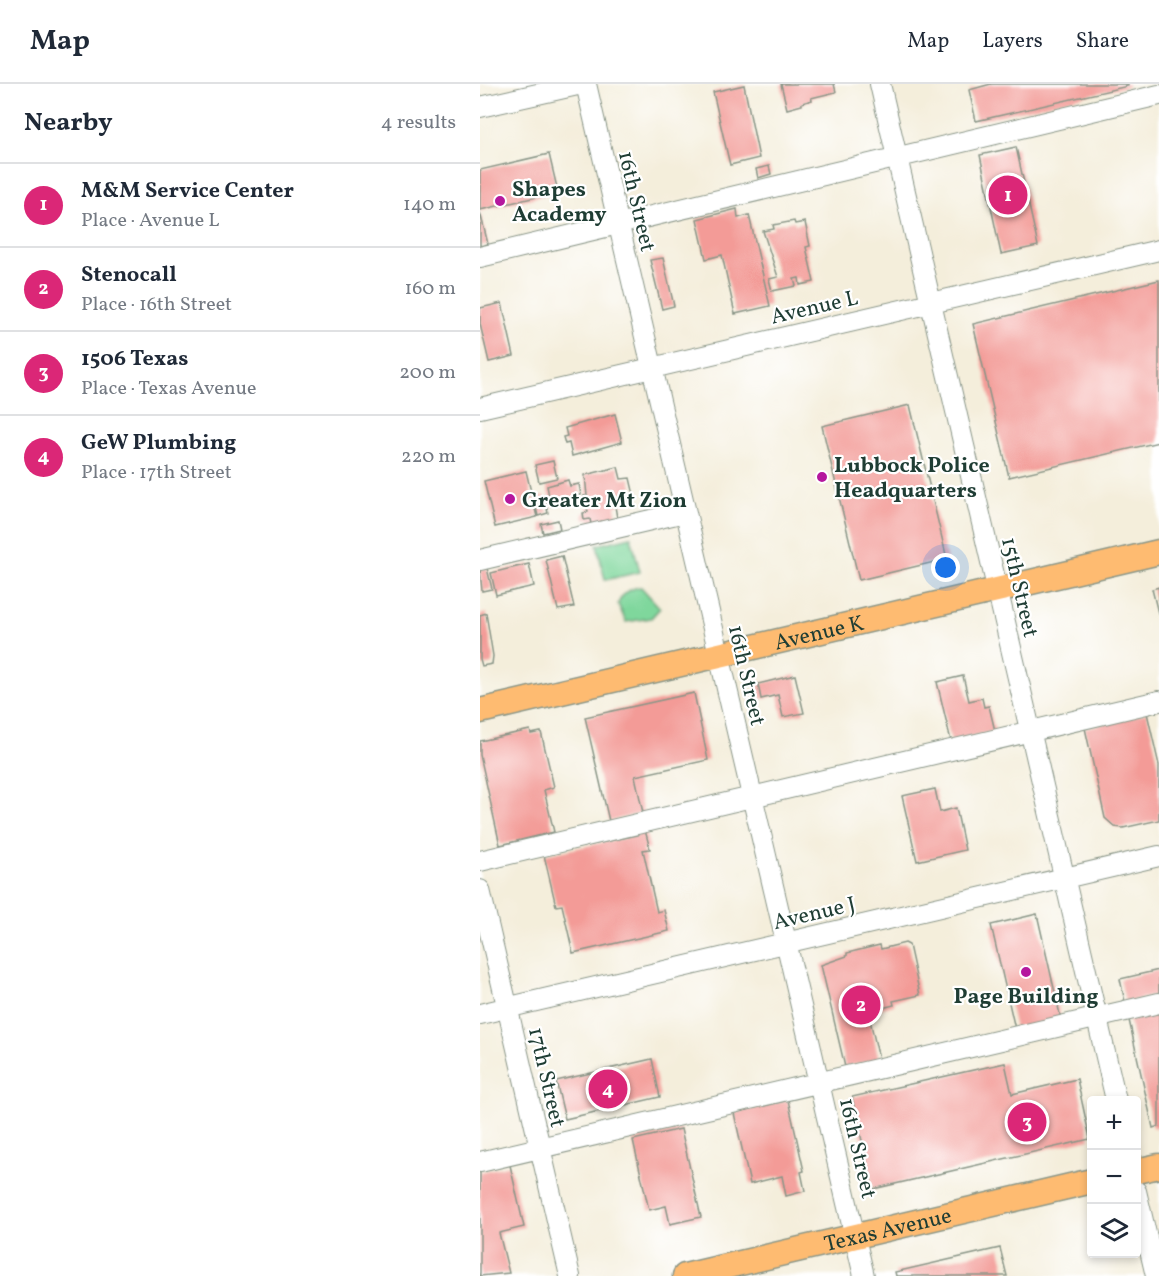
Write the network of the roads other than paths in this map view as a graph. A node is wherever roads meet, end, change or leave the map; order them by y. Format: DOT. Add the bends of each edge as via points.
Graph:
graph roads {
  1 [pos="584,84"];
  2 [pos="880,84"];
  3 [pos="1159,95"];
  4 [pos="480,107"];
  5 [pos="897,157"];
  6 [pos="619,226"];
  7 [pos="1159,250"];
  8 [pos="480,257"];
  9 [pos="931,303"];
  10 [pos="652,368"];
  11 [pos="480,408"];
  12 [pos="685,512"];
  13 [pos="1159,552"];
  14 [pos="480,560"];
  15 [pos="997,590"];
  16 [pos="719,655"];
  17 [pos="1159,701"];
  18 [pos="480,711"];
  19 [pos="1030,732"];
  20 [pos="753,798"];
  21 [pos="1159,856"];
  22 [pos="480,861"];
  23 [pos="1064,878"];
  24 [pos="480,890"];
  25 [pos="787,943"];
  26 [pos="1159,1003"];
  27 [pos="507,1008"];
  28 [pos="480,1014"];
  29 [pos="1097,1018"];
  30 [pos="819,1083"];
  31 [pos="1115,1096"];
  32 [pos="540,1148"];
  33 [pos="480,1162"];
  34 [pos="1159,1166"];
  35 [pos="1141,1170"];
  36 [pos="1087,1182"];
  37 [pos="1140,1204"];
  38 [pos="855,1236"];
  39 [pos="570,1276"];
  40 [pos="685,1276"];
  41 [pos="864,1276"];
  42 [pos="1156,1276"];
  1 -- 4 [label="street"];
  1 -- 6 [label="street, 16th Street"];
  2 -- 5 [label="street, 15th Street"];
  3 -- 5 [label="street"];
  5 -- 6 [label="street"];
  5 -- 9 [label="street, 15th Street"];
  6 -- 8 [label="street"];
  6 -- 10 [label="street, 16th Street"];
  7 -- 9 [label="street, Avenue L"];
  9 -- 10 [label="street, Avenue L"];
  9 -- 15 [label="street, 15th Street"];
  10 -- 11 [label="street, Avenue L"];
  10 -- 12 [label="street, 16th Street"];
  12 -- 14 [label="street"];
  12 -- 16 [label="street, 16th Street"];
  13 -- 15 [label="main road, Avenue K"];
  15 -- 16 [label="main road, Avenue K"];
  15 -- 19 [label="street, 15th Street"];
  16 -- 18 [label="main road, Avenue K"];
  16 -- 20 [label="street, 16th Street"];
  17 -- 19 [label="street"];
  19 -- 20 [label="street"];
  19 -- 23 [label="street, 15th Street"];
  20 -- 22 [label="street"];
  20 -- 25 [label="street, 16th Street"];
  21 -- 23 [label="street, Avenue J"];
  23 -- 25 [label="street, Avenue J"];
  23 -- 29 [label="street, 15th Street"];
  24 -- 27 [label="street, 17th Street"];
  25 -- 27 [label="street, Avenue J"];
  25 -- 30 [label="street, 16th Street"];
  26 -- 29 [label="street"];
  27 -- 28 [label="street, Avenue J"];
  27 -- 32 [label="street, 17th Street"];
  29 -- 30 [label="street"];
  29 -- 31 [label="street, 15th Street"];
  30 -- 32 [label="street"];
  30 -- 38 [label="street, 16th Street"];
  32 -- 33 [label="street"];
  32 -- 39 [label="street, 17th Street"];
  34 -- 35 [label="main road"];
  36 -- 38 [label="main road, Texas Avenue"];
  37 -- 42 [label="street"];
  38 -- 40 [label="main road, Texas Avenue"];
  38 -- 41 [label="street, 16th Street"];
}
